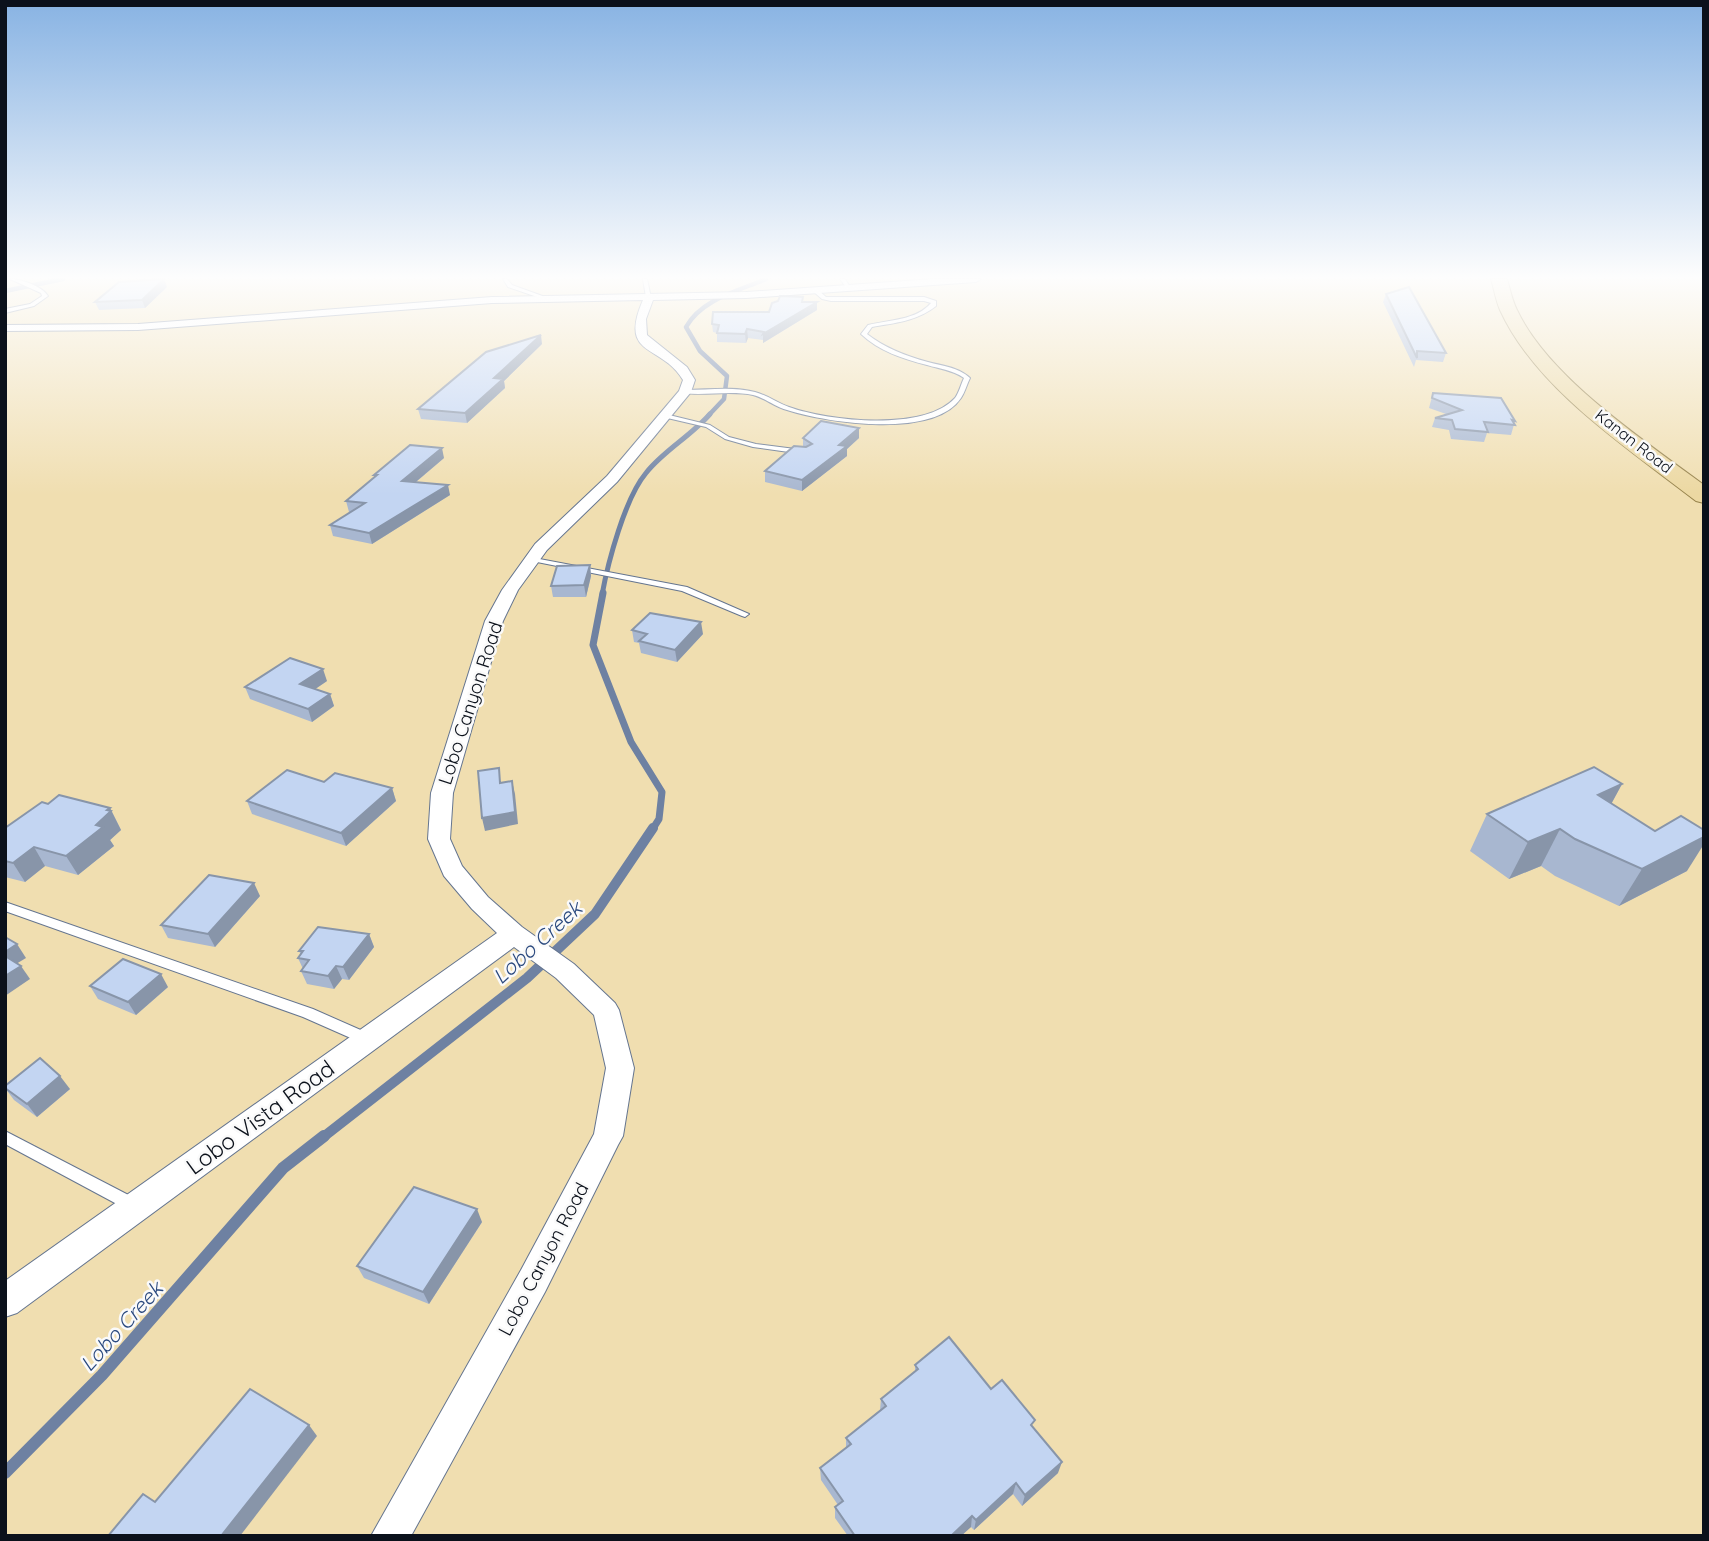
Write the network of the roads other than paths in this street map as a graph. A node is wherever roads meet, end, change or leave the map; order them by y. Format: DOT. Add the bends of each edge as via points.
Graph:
graph roads {
  1 [pos="657,351"];
  2 [pos="889,351"];
  3 [pos="1537,351"];
  4 [pos="685,392"];
  5 [pos="665,416"];
  6 [pos="807,453"];
  7 [pos="1704,496"];
  8 [pos="532,559"];
  9 [pos="745,614"];
  10 [pos="5,906"];
  11 [pos="519,937"];
  12 [pos="369,1039"];
  13 [pos="5,1137"];
  14 [pos="136,1206"];
  15 [pos="5,1301"];
  16 [pos="390,1536"];
  1 -- 4 [label="street" via="683,370 689,380"];
  2 -- 4 [label="lane" via="959,370 967,378 965,390 948,409 934,415 882,422 819,416 760,396"];
  3 -- 7 [label="main road, Kanan Road" via="1596,411"];
  4 -- 5 [label="street, Lobo Canyon Road"];
  5 -- 6 [label="lane" via="708,426 727,438 755,446"];
  5 -- 8 [label="street, Lobo Canyon Road" via="612,479"];
  8 -- 9 [label="lane" via="684,589"];
  8 -- 11 [label="street, Lobo Canyon Road" via="495,621 442,793 439,839 452,870 480,903"];
  10 -- 12 [label="lane"];
  11 -- 12 [label="street, Lobo Vista Road"];
  11 -- 16 [label="street, Lobo Canyon Road" via="565,971 606,1010 620,1069 608,1136 533,1281"];
  12 -- 14 [label="street, Lobo Vista Road"];
  13 -- 14 [label="lane"];
  14 -- 15 [label="street, Lobo Vista Road"];
}
